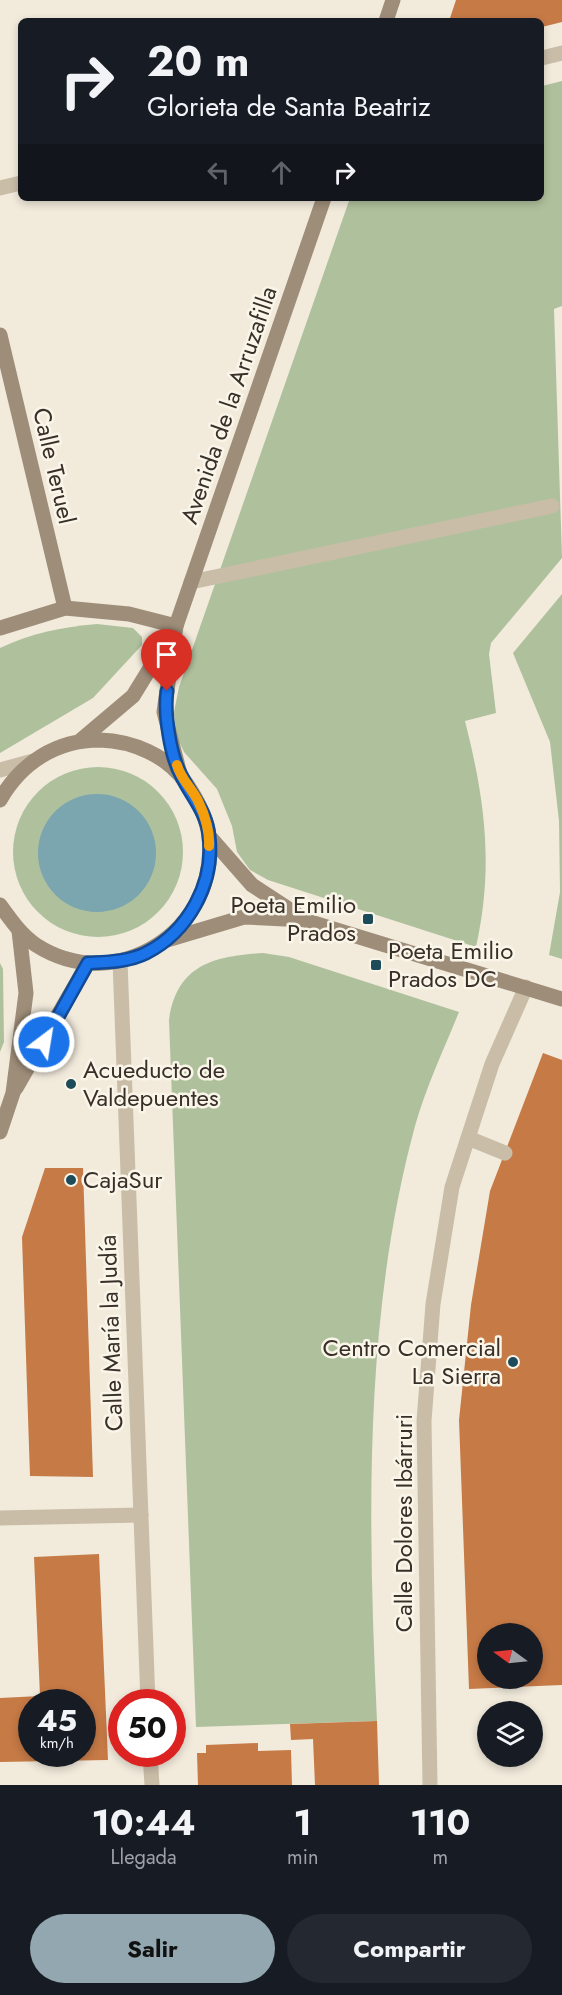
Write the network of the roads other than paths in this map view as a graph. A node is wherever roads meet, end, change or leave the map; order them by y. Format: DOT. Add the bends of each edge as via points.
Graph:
graph roads {
  1 [pos="393,0"];
  2 [pos="387,18"];
  3 [pos="562,53"];
  4 [pos="544,58"];
  5 [pos="18,184"];
  6 [pos="0,188"];
  7 [pos="323,201"];
  8 [pos="0,335"];
  9 [pos="552,506"];
  10 [pos="191,582"];
  11 [pos="65,608"];
  12 [pos="1,622"];
  13 [pos="176,626"];
  14 [pos="81,740"];
  15 [pos="33,761"];
  16 [pos="0,770"];
  17 [pos="180,774"];
  18 [pos="0,800"];
  19 [pos="209,836"];
  20 [pos="0,905"];
  21 [pos="307,921"];
  22 [pos="19,931"];
  23 [pos="167,940"];
  24 [pos="120,961"];
  25 [pos="88,963"];
  26 [pos="526,987"];
  27 [pos="562,999"];
  28 [pos="13,1094"];
  29 [pos="3,1110"];
  30 [pos="0,1132"];
  31 [pos="468,1138"];
  32 [pos="505,1153"];
  33 [pos="141,1515"];
  34 [pos="0,1518"];
  35 [pos="148,1689"];
  36 [pos="151,1767"];
  37 [pos="152,1785"];
  38 [pos="430,1785"];
  1 -- 2 [label="main road"];
  3 -- 4 [label="street"];
  5 -- 6 [label="street"];
  7 -- 10 [label="main road, Avenida de la Arruzafilla"];
  8 -- 11 [label="main road, Calle Teruel"];
  9 -- 10 [label="street"];
  10 -- 13 [label="main road, Avenida de la Arruzafilla"];
  11 -- 12 [label="main road"];
  11 -- 13 [label="main road" via="129,614"];
  13 -- 14 [label="main road, Avenida de la Arruzafilla" via="133,696"];
  13 -- 17 [label="main road, Avenida de la Arruzafilla" via="164,712"];
  14 -- 15 [label="main road"];
  14 -- 17 [label="main road" via="118,741 151,752"];
  15 -- 16 [label="street"];
  15 -- 18 [label="main road" via="10,783"];
  17 -- 19 [label="main road" via="200,803"];
  19 -- 21 [label="main road" via="252,885"];
  19 -- 23 [label="main road" via="208,875 193,911"];
  20 -- 22 [label="main road"];
  21 -- 23 [label="main road" via="244,917"];
  21 -- 26 [label="main road"];
  22 -- 25 [label="main road" via="54,955"];
  22 -- 28 [label="main road" via="26,993"];
  23 -- 24 [label="main road" via="145,954"];
  24 -- 25 [label="main road"];
  24 -- 33 [label="street, Calle María la Judía"];
  25 -- 28 [label="main road"];
  26 -- 27 [label="main road"];
  26 -- 31 [label="street, Calle Dolores Ibárruri" via="492,1064"];
  28 -- 29 [label="main road"];
  29 -- 30 [label="main road"];
  31 -- 32 [label="street"];
  31 -- 38 [label="street, Calle Dolores Ibárruri" via="452,1187 433,1304 424,1421"];
  33 -- 34 [label="street"];
  33 -- 35 [label="street, Calle María la Judía"];
  36 -- 37 [label="street"];
}
